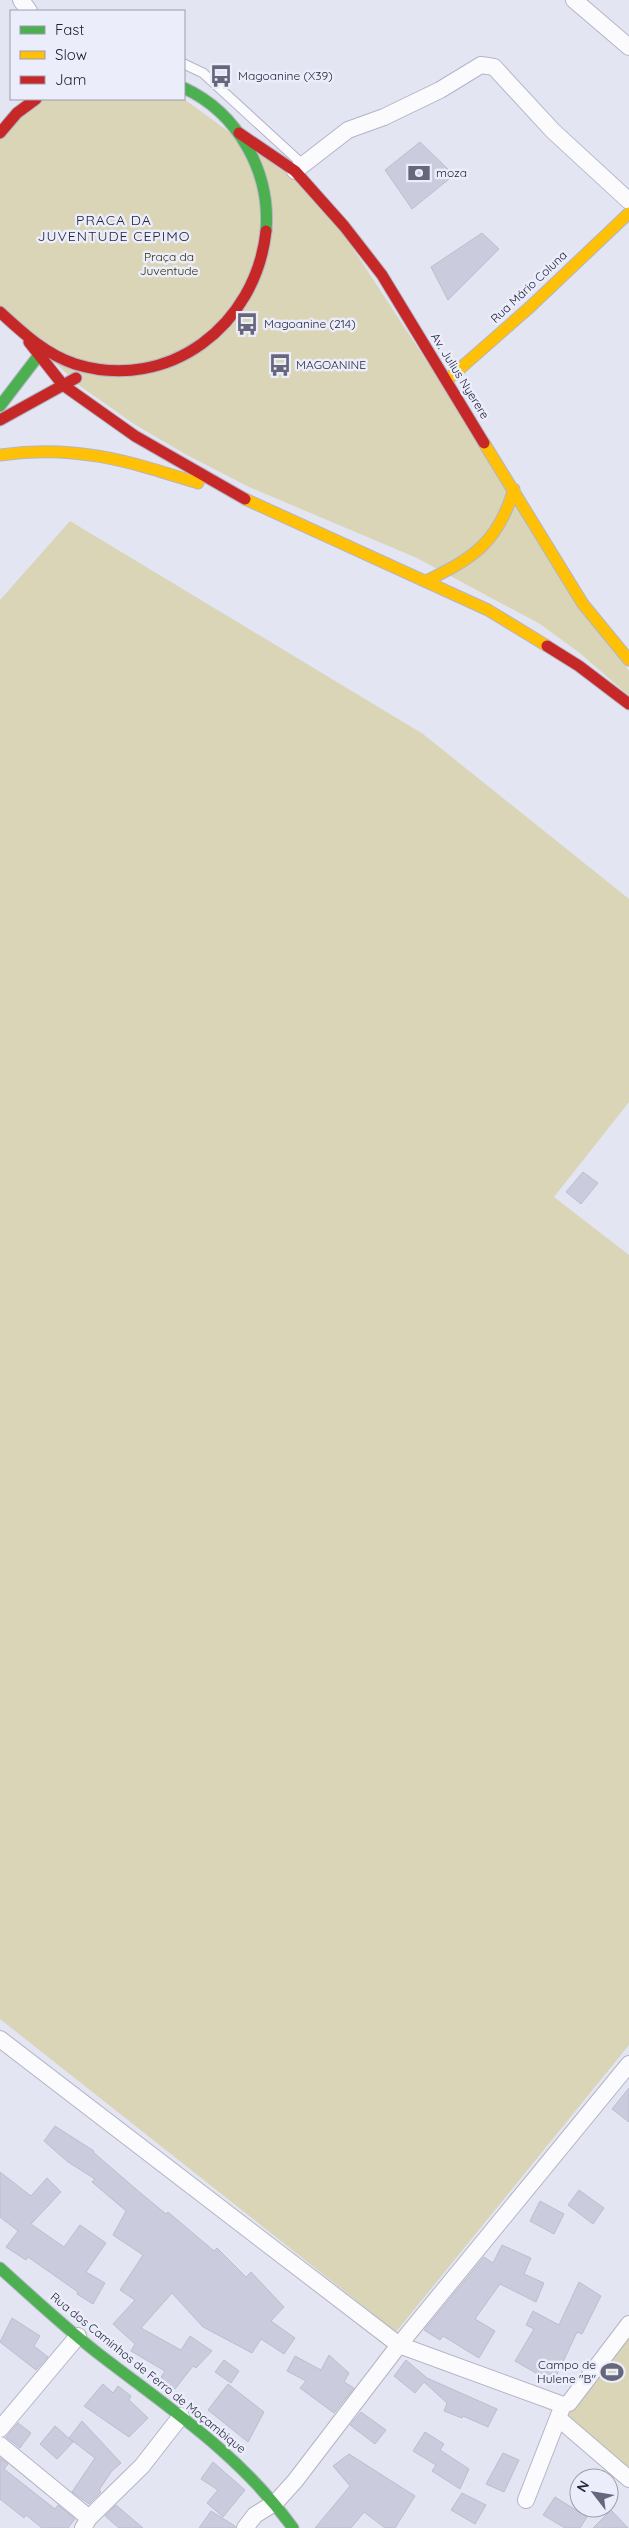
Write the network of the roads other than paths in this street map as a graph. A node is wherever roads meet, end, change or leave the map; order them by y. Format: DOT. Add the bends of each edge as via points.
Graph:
graph roads {
  1 [pos="574,0"];
  2 [pos="629,47"];
  3 [pos="185,64"];
  4 [pos="185,88"];
  5 [pos="34,100"];
  6 [pos="20,107"];
  7 [pos="0,133"];
  8 [pos="239,133"];
  9 [pos="299,168"];
  10 [pos="629,201"];
  11 [pos="629,213"];
  12 [pos="0,312"];
  13 [pos="29,342"];
  14 [pos="39,355"];
  15 [pos="91,369"];
  16 [pos="446,380"];
  17 [pos="63,385"];
  18 [pos="0,406"];
  19 [pos="0,420"];
  20 [pos="0,455"];
  21 [pos="514,489"];
  22 [pos="242,498"];
  23 [pos="426,581"];
  24 [pos="629,660"];
  25 [pos="629,704"];
  26 [pos="0,2040"];
  27 [pos="629,2064"];
  28 [pos="0,2268"];
  29 [pos="629,2324"];
  30 [pos="78,2336"];
  31 [pos="398,2345"];
  32 [pos="560,2411"];
  33 [pos="181,2416"];
  34 [pos="0,2429"];
  35 [pos="0,2445"];
  36 [pos="629,2479"];
  37 [pos="526,2500"];
  38 [pos="276,2502"];
  39 [pos="86,2523"];
  40 [pos="245,2528"];
  41 [pos="293,2528"];
  1 -- 2 [label="street"];
  3 -- 9 [label="lane" via="204,73"];
  4 -- 8 [label="main road" via="223,115"];
  5 -- 6 [label="main road"];
  6 -- 7 [label="main road"];
  8 -- 9 [label="main road, Av. Julius Nyerere"];
  8 -- 15 [label="main road" via="254,158 264,187 268,224 262,261 248,296 226,326 196,350 162,365 125,372"];
  9 -- 10 [label="street" via="348,130 384,117 486,64 499,71 553,131"];
  9 -- 16 [label="main road, Av. Julius Nyerere" via="382,275"];
  11 -- 16 [label="main road, Rua Mário Coluna" via="530,307"];
  12 -- 13 [label="main road"];
  13 -- 15 [label="main road" via="48,354"];
  13 -- 17 [label="main road"];
  14 -- 18 [label="main road"];
  15 -- 17 [label="main road"];
  16 -- 21 [label="main road, Av. Julius Nyerere"];
  17 -- 19 [label="main road"];
  17 -- 22 [label="main road" via="135,436"];
  20 -- 22 [label="main road" via="49,448 84,451"];
  21 -- 23 [label="main road" via="509,512 478,554"];
  21 -- 24 [label="main road, Av. Julius Nyerere" via="583,604"];
  22 -- 23 [label="main road"];
  23 -- 25 [label="main road" via="488,610 579,666"];
  26 -- 31 [label="street"];
  27 -- 31 [label="street"];
  28 -- 30 [label="main road, Rua dos Caminhos de Ferro de Moçambique"];
  29 -- 32 [label="street"];
  30 -- 33 [label="main road, Rua dos Caminhos de Ferro de Moçambique"];
  30 -- 34 [label="street"];
  31 -- 32 [label="street"];
  31 -- 38 [label="street"];
  32 -- 36 [label="street"];
  32 -- 37 [label="street"];
  33 -- 38 [label="main road, Rua dos Caminhos de Ferro de Moçambique" via="216,2444"];
  33 -- 39 [label="street" via="142,2466"];
  35 -- 39 [label="street"];
  38 -- 40 [label="street" via="255,2515"];
  38 -- 41 [label="main road, Rua dos Caminhos de Ferro de Moçambique"];
}
